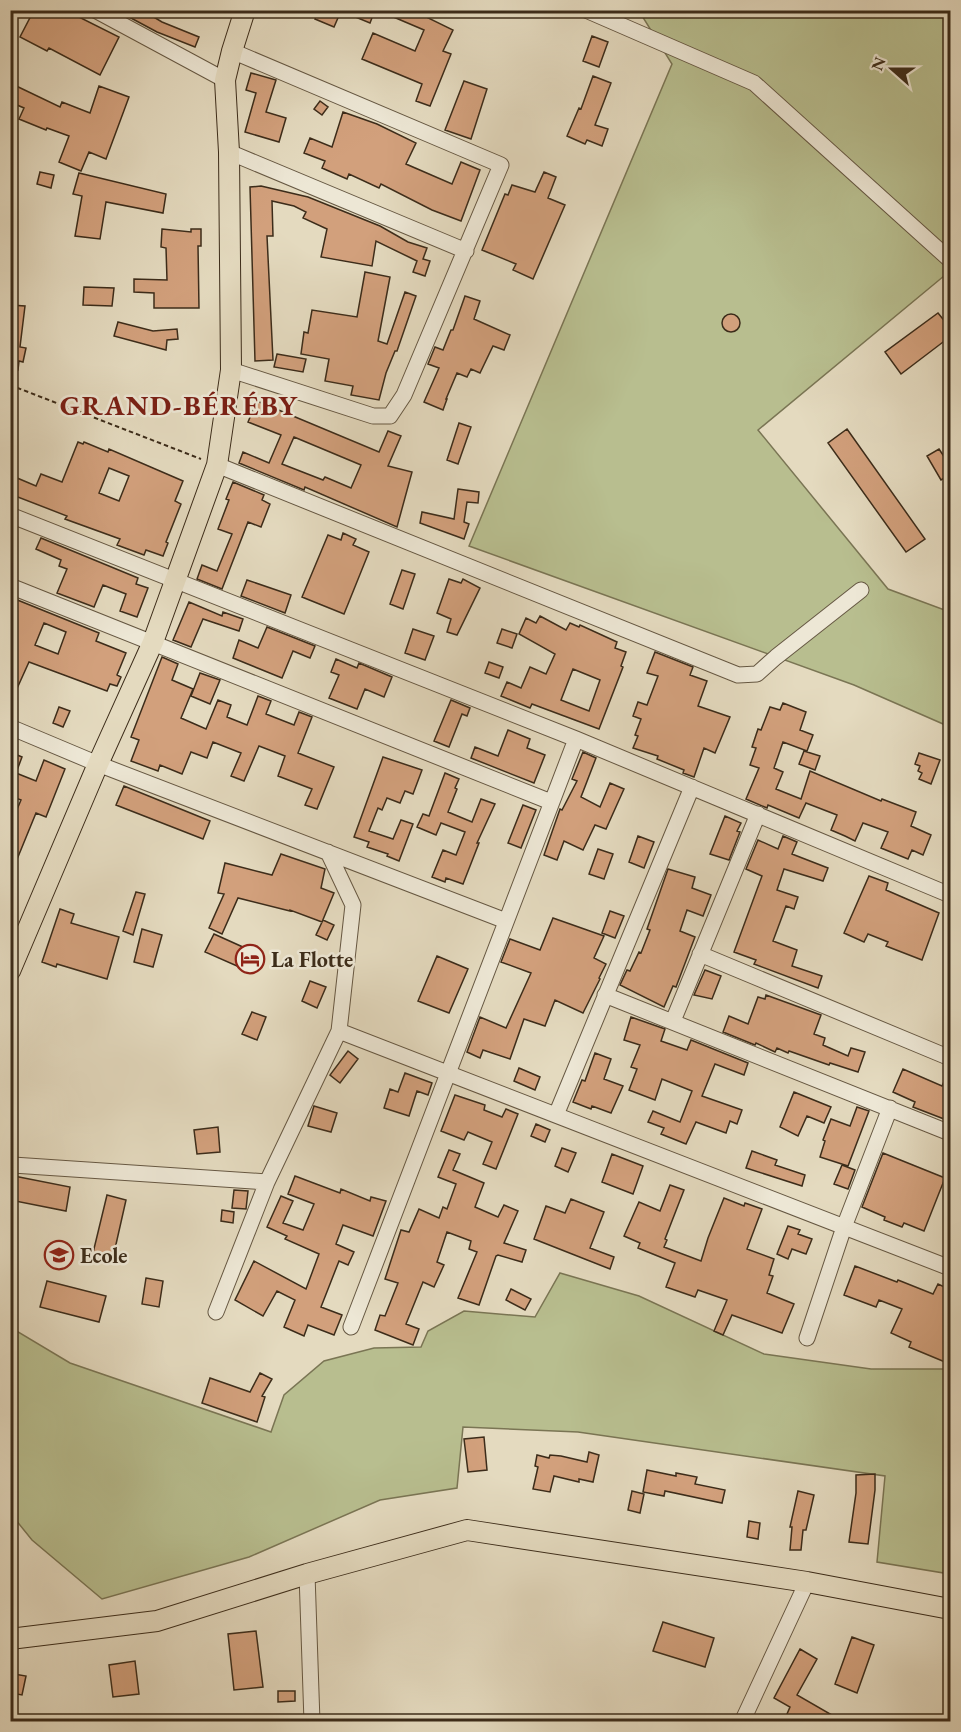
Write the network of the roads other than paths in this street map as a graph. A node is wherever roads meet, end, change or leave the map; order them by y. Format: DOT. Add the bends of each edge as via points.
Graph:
graph roads {
  1 [pos="95,10"];
  2 [pos="245,10"];
  3 [pos="586,10"];
  4 [pos="232,51"];
  5 [pos="225,80"];
  6 [pos="229,152"];
  7 [pos="466,251"];
  8 [pos="951,260"];
  9 [pos="231,370"];
  10 [pos="217,465"];
  11 [pos="10,515"];
  12 [pos="177,579"];
  13 [pos="10,586"];
  14 [pos="861,590"];
  15 [pos="153,642"];
  16 [pos="10,727"];
  17 [pos="576,739"];
  18 [pos="98,764"];
  19 [pos="692,787"];
  20 [pos="550,802"];
  21 [pos="758,814"];
  22 [pos="328,852"];
  23 [pos="951,895"];
  24 [pos="506,921"];
  25 [pos="700,954"];
  26 [pos="10,971"];
  27 [pos="605,995"];
  28 [pos="673,1021"];
  29 [pos="339,1031"];
  30 [pos="951,1058"];
  31 [pos="448,1074"];
  32 [pos="890,1108"];
  33 [pos="555,1115"];
  34 [pos="951,1133"];
  35 [pos="10,1166"];
  36 [pos="267,1182"];
  37 [pos="844,1227"];
  38 [pos="951,1268"];
  39 [pos="216,1312"];
  40 [pos="351,1327"];
  41 [pos="807,1338"];
  42 [pos="307,1574"];
  43 [pos="807,1582"];
  44 [pos="951,1609"];
  45 [pos="10,1639"];
  46 [pos="312,1722"];
  47 [pos="742,1722"];
  1 -- 5 [label="street"];
  2 -- 4 [label="main road"];
  3 -- 8 [label="street" via="754,83"];
  4 -- 5 [label="main road"];
  4 -- 7 [label="street" via="501,165"];
  5 -- 6 [label="main road"];
  6 -- 7 [label="street"];
  6 -- 9 [label="main road"];
  7 -- 9 [label="street" via="404,395 390,416 374,416"];
  9 -- 10 [label="main road"];
  10 -- 12 [label="main road"];
  10 -- 14 [label="street" via="738,675 757,674"];
  11 -- 12 [label="street"];
  12 -- 15 [label="main road"];
  12 -- 17 [label="street"];
  13 -- 15 [label="street"];
  15 -- 18 [label="main road"];
  15 -- 20 [label="street"];
  16 -- 18 [label="street"];
  17 -- 19 [label="street"];
  17 -- 20 [label="street"];
  18 -- 22 [label="street"];
  18 -- 26 [label="main road"];
  19 -- 21 [label="street"];
  19 -- 27 [label="street"];
  20 -- 24 [label="street"];
  21 -- 23 [label="street"];
  21 -- 25 [label="street"];
  22 -- 24 [label="street"];
  22 -- 29 [label="street" via="353,905"];
  24 -- 31 [label="street"];
  25 -- 28 [label="street"];
  25 -- 30 [label="street"];
  27 -- 28 [label="street"];
  27 -- 33 [label="street"];
  28 -- 32 [label="street"];
  29 -- 31 [label="street"];
  29 -- 36 [label="street"];
  31 -- 33 [label="street"];
  31 -- 40 [label="street"];
  32 -- 34 [label="street"];
  32 -- 37 [label="street"];
  33 -- 37 [label="street"];
  35 -- 36 [label="street"];
  36 -- 39 [label="street"];
  37 -- 38 [label="street"];
  37 -- 41 [label="street"];
  42 -- 43 [label="main road" via="467,1530"];
  42 -- 45 [label="main road" via="157,1621"];
  42 -- 46 [label="street"];
  43 -- 44 [label="main road"];
  43 -- 47 [label="street"];
}
